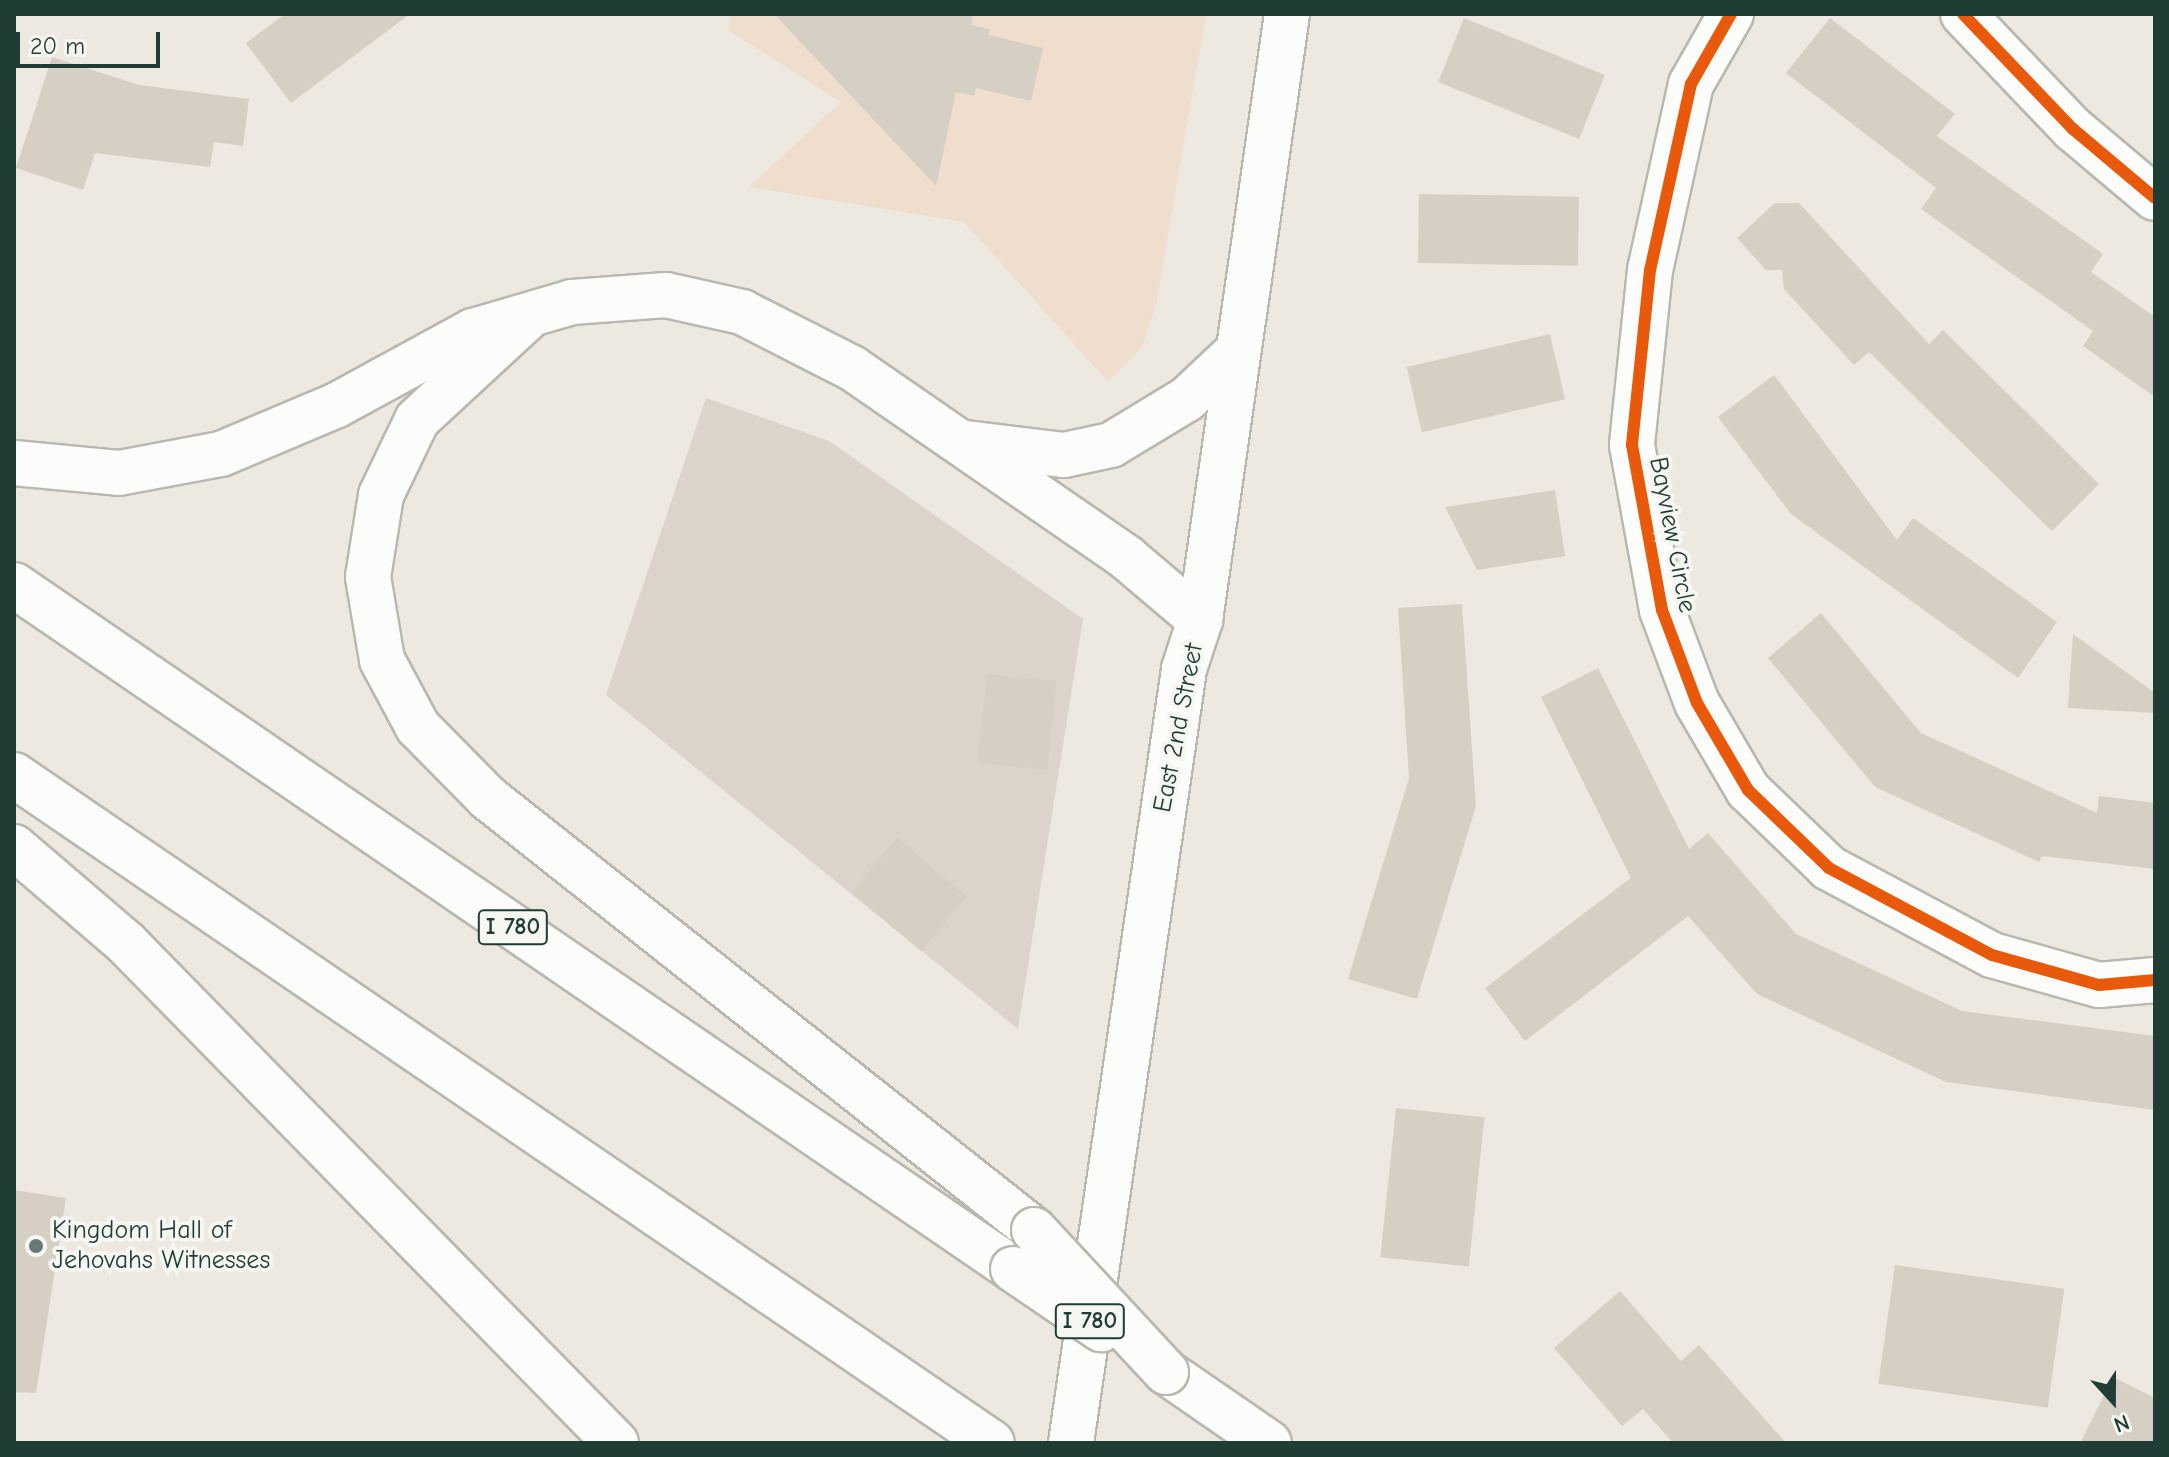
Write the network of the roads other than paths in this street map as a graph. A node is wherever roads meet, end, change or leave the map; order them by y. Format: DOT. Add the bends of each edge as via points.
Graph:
graph roads {
  1 [pos="1287,14"];
  2 [pos="1731,14"];
  3 [pos="1963,14"];
  4 [pos="2155,198"];
  5 [pos="527,318"];
  6 [pos="1235,354"];
  7 [pos="959,442"];
  8 [pos="14,463"];
  9 [pos="14,585"];
  10 [pos="1200,620"];
  11 [pos="14,775"];
  12 [pos="14,847"];
  13 [pos="2155,980"];
  14 [pos="1166,1372"];
  15 [pos="987,1439"];
  16 [pos="616,1443"];
  17 [pos="1071,1443"];
  18 [pos="1269,1443"];
  1 -- 6 [label="main road, East 2nd Street"];
  2 -- 13 [label="main road, Bayview Circle" via="1691,84 1650,270 1632,445 1662,610 1697,703 1748,790 1829,868 1992,955 2099,985"];
  3 -- 4 [label="main road" via="2073,129"];
  5 -- 7 [label="main road" via="572,302 619,295 666,295 742,312 852,368"];
  5 -- 8 [label="main road" via="473,331 337,405 221,454 119,473"];
  5 -- 14 [label="main road, bridge" via="417,420 381,495 371,591 382,660 418,727 488,798 1034,1230"];
  6 -- 7 [label="main road" via="1187,399 1111,445 1064,455"];
  6 -- 10 [label="main road, East 2nd Street"];
  7 -- 10 [label="main road" via="1127,558"];
  9 -- 14 [label="main road, I 780, bridge"];
  10 -- 17 [label="main road, East 2nd Street" via="1184,669"];
  11 -- 15 [label="main road"];
  12 -- 16 [label="main road" via="126,943"];
  14 -- 18 [label="main road, I 780"];
}
